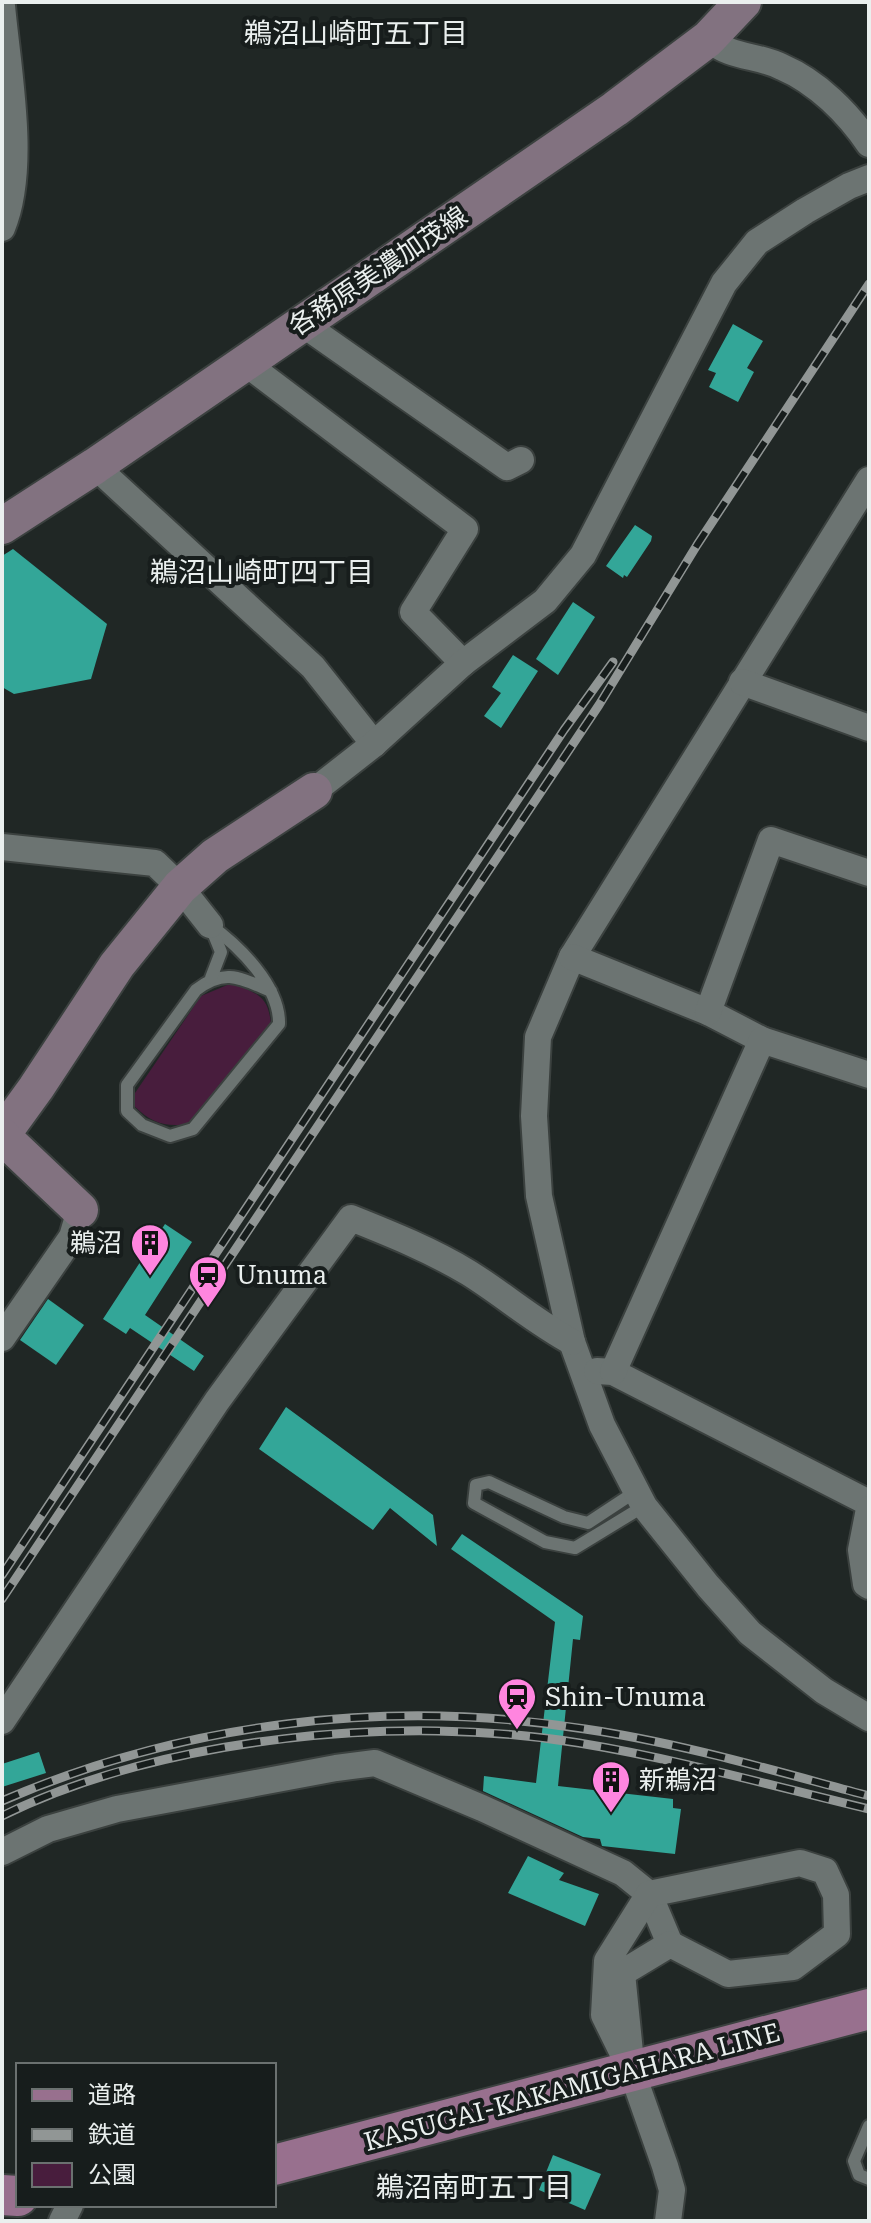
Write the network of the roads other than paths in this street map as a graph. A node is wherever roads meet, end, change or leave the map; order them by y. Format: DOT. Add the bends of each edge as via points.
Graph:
graph roads {
  1 [pos="743,2"];
  2 [pos="2,6"];
  3 [pos="708,39"];
  4 [pos="869,144"];
  5 [pos="869,178"];
  6 [pos="2,228"];
  7 [pos="303,324"];
  8 [pos="244,362"];
  9 [pos="521,460"];
  10 [pos="95,466"];
  11 [pos="869,480"];
  12 [pos="2,526"];
  13 [pos="463,663"];
  14 [pos="742,682"];
  15 [pos="869,728"];
  16 [pos="374,744"];
  17 [pos="314,791"];
  18 [pos="2,847"];
  19 [pos="869,873"];
  20 [pos="180,887"];
  21 [pos="210,925"];
  22 [pos="572,957"];
  23 [pos="211,978"];
  24 [pos="271,991"];
  25 [pos="708,1012"];
  26 [pos="762,1040"];
  27 [pos="869,1075"];
  28 [pos="2,1136"];
  29 [pos="80,1210"];
  30 [pos="2,1338"];
  31 [pos="572,1342"];
  32 [pos="582,1370"];
  33 [pos="613,1372"];
  34 [pos="640,1499"];
  35 [pos="869,1503"];
  36 [pos="869,1509"];
  37 [pos="869,1586"];
  38 [pos="869,1718"];
  39 [pos="2,1721"];
  40 [pos="2,1852"];
  41 [pos="649,1894"];
  42 [pos="670,1944"];
  43 [pos="869,2009"];
  44 [pos="632,2072"];
  45 [pos="869,2126"];
  46 [pos="276,2164"];
  47 [pos="869,2179"];
  48 [pos="668,2221"];
  1 -- 3 [label="main road, 各務原美濃加茂線"];
  2 -- 6 [label="street" via="15,154 10,210"];
  3 -- 4 [label="street" via="722,50 781,66 816,87"];
  3 -- 7 [label="main road, 各務原美濃加茂線"];
  5 -- 13 [label="street" via="757,242 724,283 583,555 545,601"];
  7 -- 8 [label="main road, 各務原美濃加茂線"];
  7 -- 9 [label="street" via="507,467"];
  8 -- 10 [label="main road, 各務原美濃加茂線"];
  8 -- 13 [label="street" via="465,529 413,612"];
  10 -- 12 [label="main road, 各務原美濃加茂線"];
  10 -- 16 [label="street" via="313,667"];
  11 -- 14 [label="street"];
  13 -- 16 [label="street"];
  14 -- 15 [label="street"];
  14 -- 22 [label="street"];
  16 -- 17 [label="street"];
  17 -- 20 [label="main road" via="215,856"];
  18 -- 20 [label="street" via="155,863"];
  19 -- 25 [label="street" via="771,840"];
  20 -- 21 [label="street"];
  20 -- 28 [label="main road" via="117,965"];
  21 -- 23 [label="lane" via="221,952"];
  21 -- 24 [label="lane" via="236,944"];
  22 -- 25 [label="street"];
  22 -- 31 [label="street" via="538,1037 534,1116 539,1196"];
  23 -- 24 [label="lane" via="237,977"];
  23 -- 24 [label="lane" via="196,990 127,1085 127,1111 142,1125 170,1136 193,1129 279,1024"];
  25 -- 26 [label="street"];
  26 -- 27 [label="street"];
  26 -- 33 [label="street"];
  28 -- 29 [label="main road"];
  29 -- 30 [label="street" via="72,1237"];
  31 -- 32 [label="street"];
  31 -- 39 [label="street" via="470,1274 351,1218 217,1401"];
  32 -- 33 [label="street"];
  32 -- 34 [label="street" via="602,1425"];
  33 -- 35 [label="street"];
  34 -- 34 [label="lane" via="575,1548 545,1542 474,1503 476,1485 489,1482 588,1523"];
  34 -- 38 [label="street" via="750,1633 824,1691"];
  36 -- 37 [label="street" via="861,1550"];
  40 -- 41 [label="street" via="48,1829 117,1809 375,1763 623,1873"];
  41 -- 42 [label="street"];
  41 -- 42 [label="street" via="800,1863 825,1871 836,1895 837,1934 793,1967 728,1974"];
  41 -- 44 [label="street" via="607,1961 604,2015"];
  42 -- 44 [label="street" via="622,1973"];
  43 -- 44 [label="main road, KASUGAI-KAKAMIGAHARA LINE"];
  44 -- 46 [label="main road, KASUGAI-KAKAMIGAHARA LINE"];
  44 -- 48 [label="street" via="672,2190"];
  45 -- 47 [label="lane" via="854,2161 859,2175"];
}
